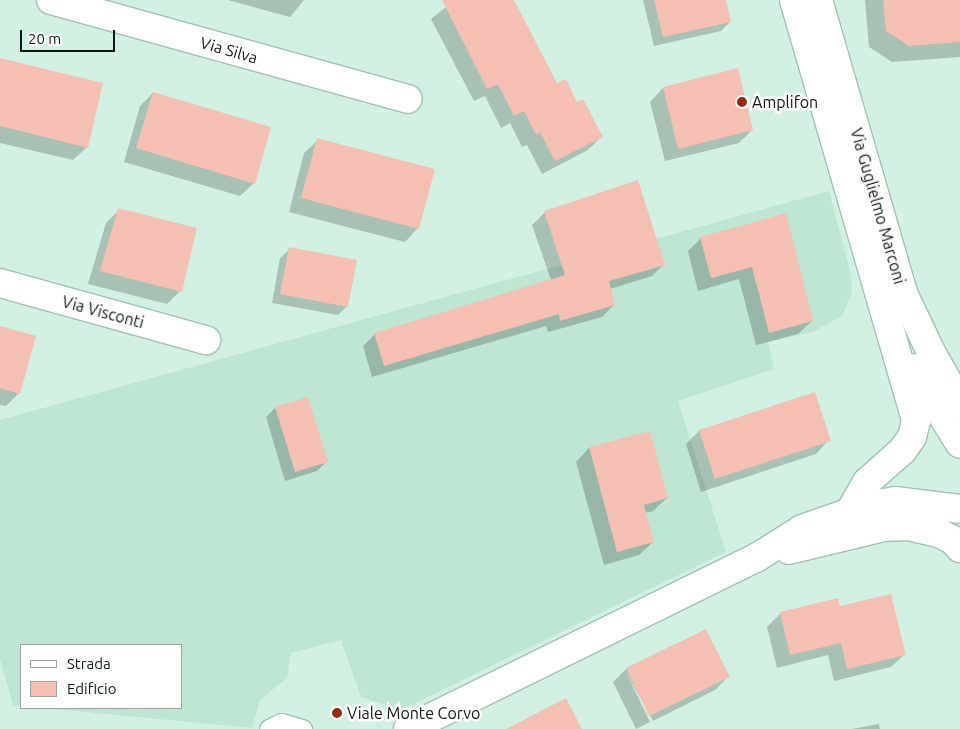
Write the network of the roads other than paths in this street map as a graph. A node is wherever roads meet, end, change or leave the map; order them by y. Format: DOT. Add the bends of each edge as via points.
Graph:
graph roads {
  1 [pos="52,0"];
  2 [pos="794,0"];
  3 [pos="818,0"];
  4 [pos="407,99"];
  5 [pos="0,283"];
  6 [pos="888,328"];
  7 [pos="206,340"];
  8 [pos="960,403"];
  9 [pos="960,444"];
  10 [pos="960,509"];
  11 [pos="850,512"];
  12 [pos="960,548"];
  13 [pos="756,558"];
  14 [pos="269,729"];
  15 [pos="302,729"];
  16 [pos="408,729"];
  1 -- 4 [label="main road, Via Silva"];
  2 -- 6 [label="main road, Via Guglielmo Marconi"];
  3 -- 8 [label="main road, Via Guglielmo Marconi" via="903,293"];
  5 -- 7 [label="main road, Via Visconti"];
  6 -- 9 [label="main road, Via Guglielmo Marconi"];
  6 -- 11 [label="main road, Via Guglielmo Marconi" via="914,404 916,421 912,437 903,450 867,482"];
  10 -- 11 [label="main road" via="895,501"];
  11 -- 13 [label="main road" via="802,529"];
  12 -- 13 [label="main road" via="953,540 931,530 908,526 883,527"];
  13 -- 16 [label="main road"];
  14 -- 15 [label="lane" via="281,723"];
}
